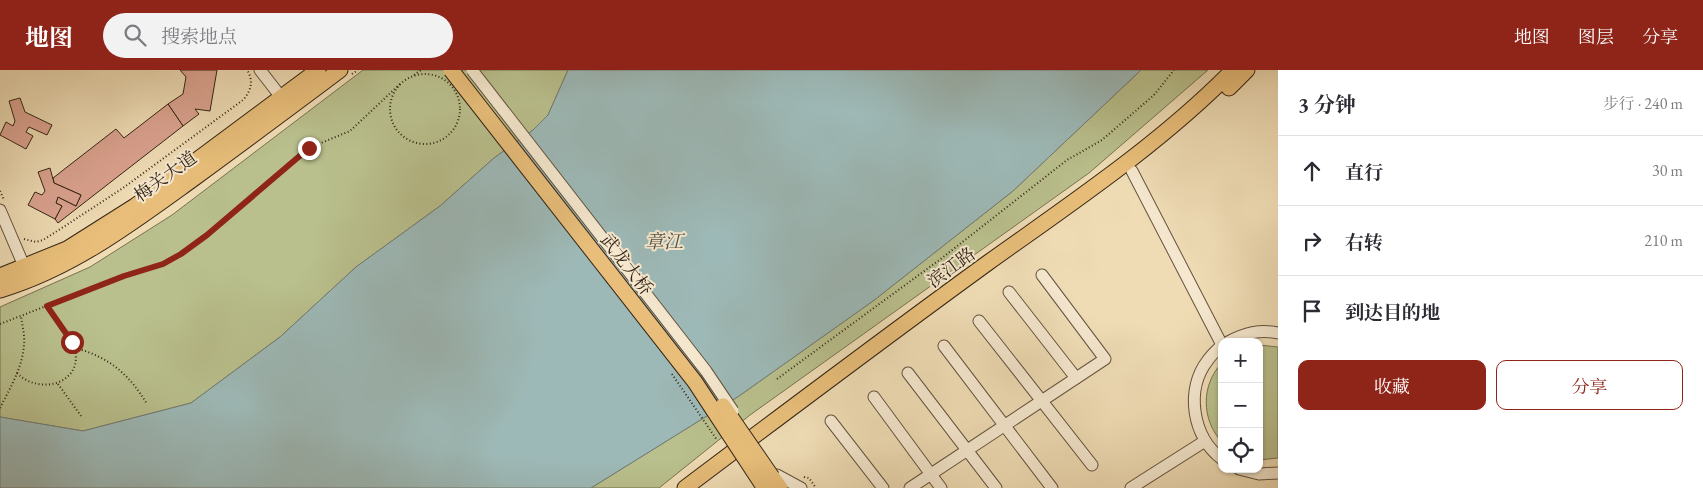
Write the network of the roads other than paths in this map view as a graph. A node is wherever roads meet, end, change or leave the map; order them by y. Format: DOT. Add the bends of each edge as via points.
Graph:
graph roads {
  1 [pos="260,70"];
  2 [pos="318,70"];
  3 [pos="340,70"];
  4 [pos="445,70"];
  5 [pos="451,70"];
  6 [pos="464,70"];
  7 [pos="472,70"];
  8 [pos="1233,70"];
  9 [pos="1247,70"];
  10 [pos="281,97"];
  11 [pos="1132,171"];
  12 [pos="0,210"];
  13 [pos="27,274"];
  14 [pos="1042,275"];
  15 [pos="0,276"];
  16 [pos="0,290"];
  17 [pos="1008,292"];
  18 [pos="978,321"];
  19 [pos="1278,333"];
  20 [pos="1218,338"];
  21 [pos="1236,338"];
  22 [pos="944,346"];
  23 [pos="1218,349"];
  24 [pos="908,373"];
  25 [pos="1076,378"];
  26 [pos="874,397"];
  27 [pos="1042,401"];
  28 [pos="831,420"];
  29 [pos="1004,426"];
  30 [pos="1205,441"];
  31 [pos="967,450"];
  32 [pos="1218,455"];
  33 [pos="1092,465"];
  34 [pos="1255,473"];
  35 [pos="1278,473"];
  36 [pos="931,474"];
  37 [pos="769,484"];
  38 [pos="685,488"];
  39 [pos="700,488"];
  40 [pos="802,488"];
  41 [pos="883,488"];
  42 [pos="910,488"];
  43 [pos="941,488"];
  44 [pos="996,488"];
  45 [pos="1052,488"];
  46 [pos="1131,488"];
  1 -- 10 [label="street"];
  2 -- 10 [label="main road, 梅关大道"];
  3 -- 13 [label="main road, 梅关大道" via="138,219 76,260"];
  4 -- 37 [label="street"];
  5 -- 37 [label="main road, 武龙大桥, bridge" via="695,382"];
  6 -- 37 [label="main road, 武龙大桥, bridge" via="703,376"];
  7 -- 37 [label="street, bridge" via="706,371"];
  8 -- 38 [label="main road, 滨江路" via="1207,96 1126,163"];
  9 -- 11 [label="main road, 滨江路" via="1214,103"];
  10 -- 13 [label="main road, 梅关大道" via="135,206"];
  11 -- 20 [label="street"];
  11 -- 39 [label="main road, 滨江路" via="825,392"];
  12 -- 13 [label="street"];
  13 -- 15 [label="main road, 梅关大道"];
  13 -- 16 [label="main road, 梅关大道"];
  14 -- 25 [label="street" via="1104,359"];
  17 -- 25 [label="street"];
  18 -- 27 [label="street"];
  19 -- 21 [label="street" via="1266,331"];
  22 -- 29 [label="street"];
  23 -- 30 [label="street" via="1207,360 1194,400 1196,421"];
  24 -- 31 [label="street"];
  25 -- 27 [label="street"];
  26 -- 36 [label="street"];
  27 -- 29 [label="street"];
  27 -- 33 [label="street"];
  28 -- 41 [label="street"];
  29 -- 31 [label="street"];
  29 -- 45 [label="street"];
  30 -- 32 [label="street"];
  30 -- 46 [label="street"];
  31 -- 36 [label="street"];
  31 -- 44 [label="street"];
  34 -- 35 [label="street"];
  36 -- 42 [label="street"];
  36 -- 43 [label="street"];
  37 -- 40 [label="street"];
}
